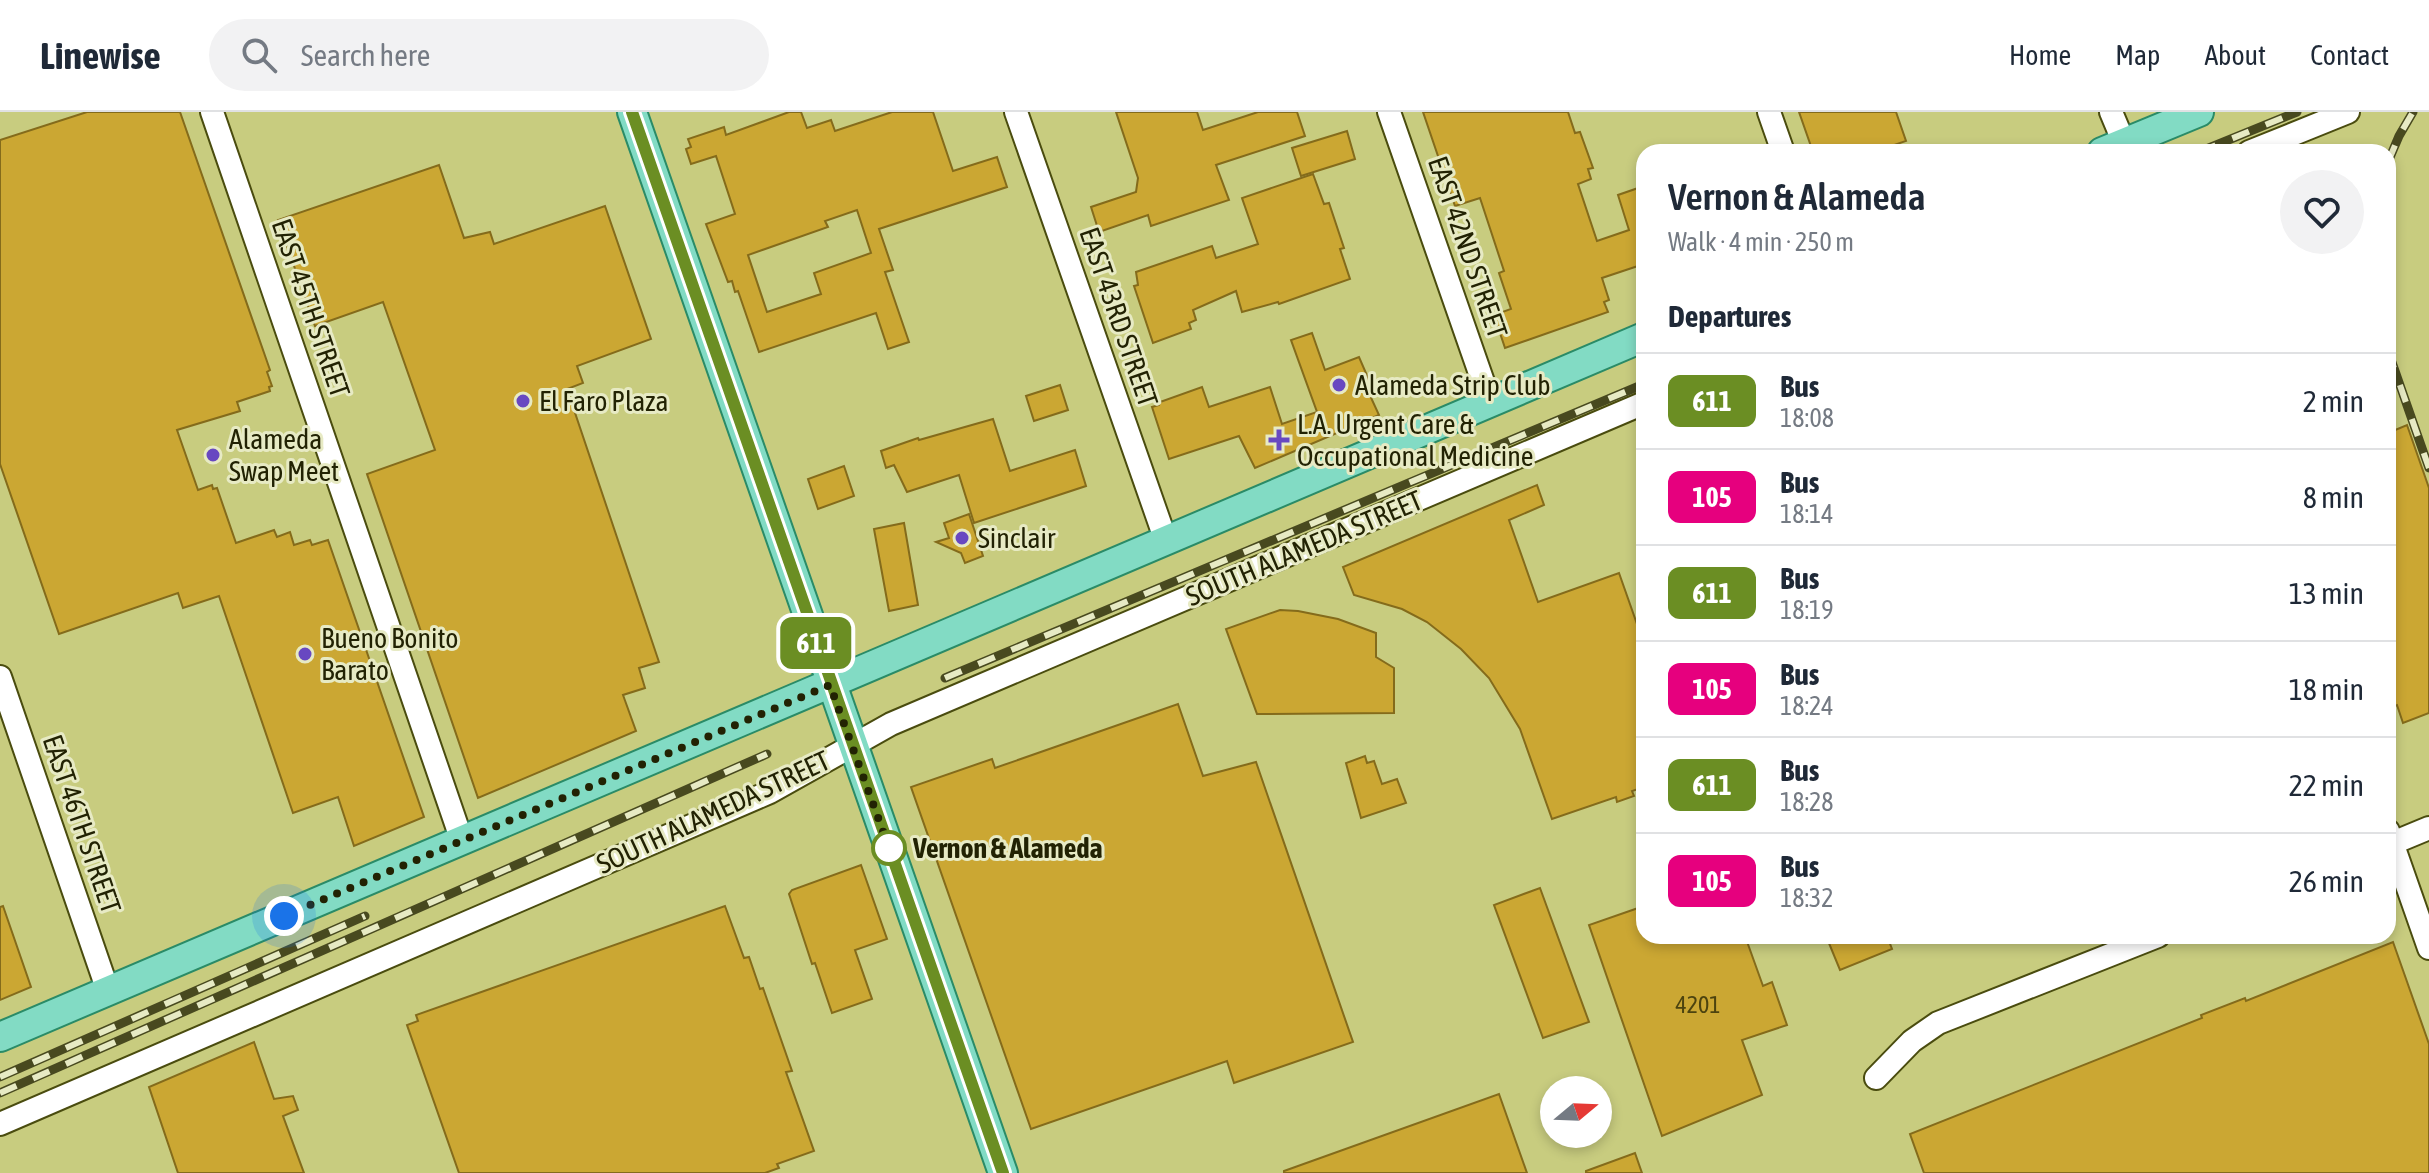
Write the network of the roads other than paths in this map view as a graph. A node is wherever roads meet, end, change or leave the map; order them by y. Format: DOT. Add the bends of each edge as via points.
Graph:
graph roads {
  1 [pos="212,112"];
  2 [pos="632,112"];
  3 [pos="1016,112"];
  4 [pos="1389,112"];
  5 [pos="1769,112"];
  6 [pos="2111,112"];
  7 [pos="2199,112"];
  8 [pos="2348,112"];
  9 [pos="1780,144"];
  10 [pos="2118,144"];
  11 [pos="2130,144"];
  12 [pos="2269,144"];
  13 [pos="1636,340"];
  14 [pos="1490,402"];
  15 [pos="1636,406"];
  16 [pos="1166,541"];
  17 [pos="0,677"];
  18 [pos="830,685"];
  19 [pos="853,745"];
  20 [pos="2429,828"];
  21 [pos="2396,837"];
  22 [pos="462,841"];
  23 [pos="2396,858"];
  24 [pos="2138,944"];
  25 [pos="2429,948"];
  26 [pos="108,991"];
  27 [pos="0,1037"];
  28 [pos="1876,1078"];
  29 [pos="0,1124"];
  30 [pos="1003,1173"];
  1 -- 22 [label="street, EAST 45TH STREET"];
  2 -- 18 [label="main road"];
  3 -- 16 [label="street, EAST 43RD STREET"];
  4 -- 14 [label="street, EAST 42ND STREET"];
  5 -- 9 [label="street"];
  6 -- 10 [label="street"];
  7 -- 11 [label="main road"];
  8 -- 12 [label="street"];
  13 -- 14 [label="main road"];
  14 -- 16 [label="main road"];
  15 -- 19 [label="street, SOUTH ALAMEDA STREET" via="891,724"];
  16 -- 18 [label="main road"];
  17 -- 26 [label="street, EAST 46TH STREET"];
  18 -- 19 [label="main road"];
  18 -- 22 [label="main road"];
  19 -- 29 [label="street, SOUTH ALAMEDA STREET" via="772,791"];
  19 -- 30 [label="main road"];
  20 -- 21 [label="street"];
  22 -- 26 [label="main road"];
  23 -- 25 [label="street"];
  24 -- 28 [label="street" via="1938,1023"];
  26 -- 27 [label="main road"];
}
